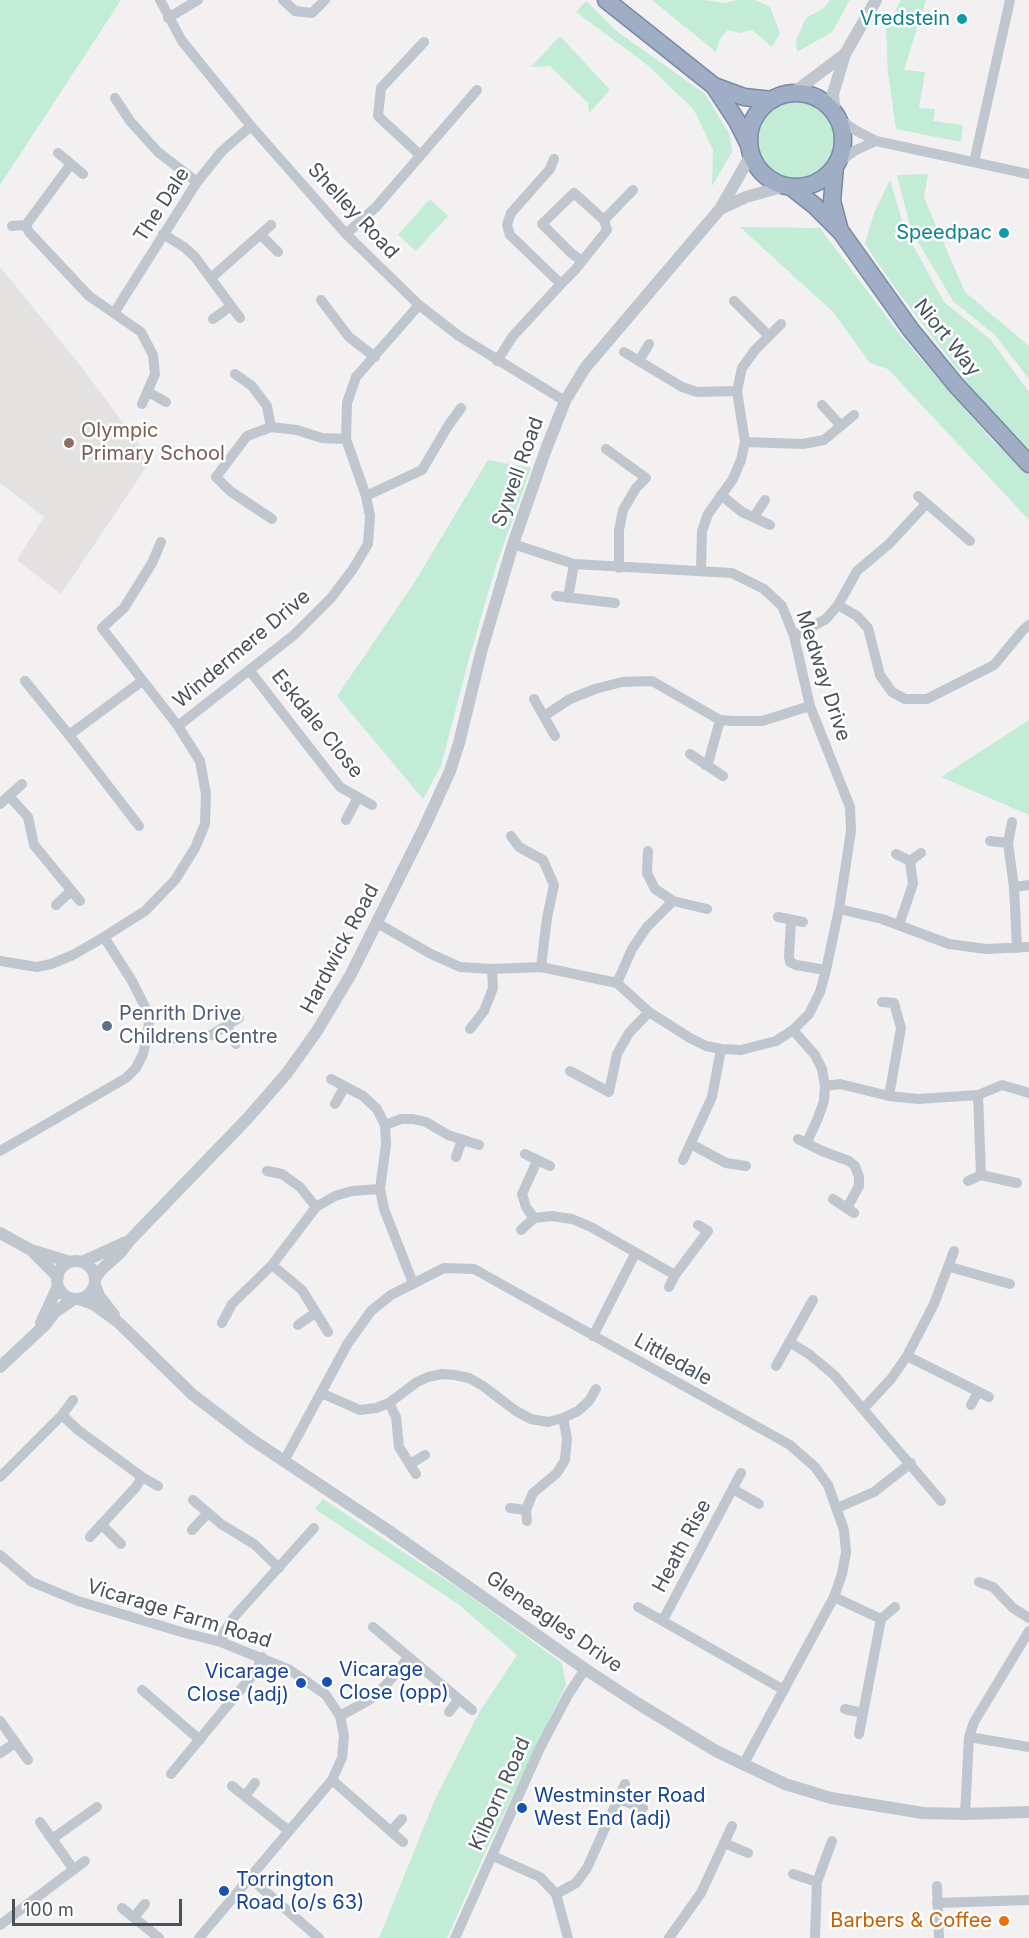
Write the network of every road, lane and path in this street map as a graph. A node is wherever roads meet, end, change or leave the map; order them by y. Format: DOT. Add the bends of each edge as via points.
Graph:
graph roads {
  1 [pos="160,0"];
  2 [pos="198,0"];
  3 [pos="283,0"];
  4 [pos="325,0"];
  5 [pos="606,0"];
  6 [pos="876,0"];
  7 [pos="1010,0"];
  8 [pos="168,18"];
  9 [pos="424,42"];
  10 [pos="845,54"];
  11 [pos="714,86"];
  12 [pos="477,90"];
  13 [pos="793,93"];
  14 [pos="115,98"];
  15 [pos="772,100"];
  16 [pos="836,116"];
  17 [pos="251,126"];
  18 [pos="876,141"];
  19 [pos="750,150"];
  20 [pos="58,153"];
  21 [pos="420,155"];
  22 [pos="554,159"];
  23 [pos="974,162"];
  24 [pos="70,164"];
  25 [pos="835,165"];
  26 [pos="83,174"];
  27 [pos="1029,174"];
  28 [pos="197,182"];
  29 [pos="788,187"];
  30 [pos="633,190"];
  31 [pos="720,209"];
  32 [pos="604,220"];
  33 [pos="26,225"];
  34 [pos="271,225"];
  35 [pos="12,226"];
  36 [pos="840,232"];
  37 [pos="163,234"];
  38 [pos="346,234"];
  39 [pos="261,235"];
  40 [pos="278,252"];
  41 [pos="581,260"];
  42 [pos="211,278"];
  43 [pos="561,284"];
  44 [pos="321,300"];
  45 [pos="734,301"];
  46 [pos="419,305"];
  47 [pos="231,306"];
  48 [pos="114,313"];
  49 [pos="240,318"];
  50 [pos="213,319"];
  51 [pos="781,324"];
  52 [pos="769,336"];
  53 [pos="649,344"];
  54 [pos="624,352"];
  55 [pos="375,357"];
  56 [pos="497,361"];
  57 [pos="639,361"];
  58 [pos="235,374"];
  59 [pos="737,391"];
  60 [pos="148,392"];
  61 [pos="565,401"];
  62 [pos="166,402"];
  63 [pos="142,404"];
  64 [pos="822,405"];
  65 [pos="460,408"];
  66 [pos="854,415"];
  67 [pos="841,426"];
  68 [pos="271,427"];
  69 [pos="346,438"];
  70 [pos="745,442"];
  71 [pos="606,449"];
  72 [pos="1029,464"];
  73 [pos="721,495"];
  74 [pos="366,496"];
  75 [pos="765,500"];
  76 [pos="754,517"];
  77 [pos="272,519"];
  78 [pos="770,525"];
  79 [pos="970,541"];
  80 [pos="161,542"];
  81 [pos="513,544"];
  82 [pos="574,564"];
  83 [pos="619,568"];
  84 [pos="701,570"];
  85 [pos="556,596"];
  86 [pos="568,598"];
  87 [pos="615,603"];
  88 [pos="838,605"];
  89 [pos="1029,625"];
  90 [pos="794,636"];
  91 [pos="250,670"];
  92 [pos="25,681"];
  93 [pos="142,681"];
  94 [pos="534,699"];
  95 [pos="810,706"];
  96 [pos="544,716"];
  97 [pos="720,720"];
  98 [pos="178,726"];
  99 [pos="69,735"];
  100 [pos="555,736"];
  101 [pos="690,754"];
  102 [pos="705,765"];
  103 [pos="723,776"];
  104 [pos="22,784"];
  105 [pos="441,794"];
  106 [pos="357,799"];
  107 [pos="4,800"];
  108 [pos="372,805"];
  109 [pos="346,820"];
  110 [pos="1012,822"];
  111 [pos="140,826"];
  112 [pos="511,837"];
  113 [pos="990,841"];
  114 [pos="1008,843"];
  115 [pos="648,850"];
  116 [pos="921,853"];
  117 [pos="896,854"];
  118 [pos="910,861"];
  119 [pos="1029,885"];
  120 [pos="1014,887"];
  121 [pos="71,891"];
  122 [pos="80,901"];
  123 [pos="673,902"];
  124 [pos="56,905"];
  125 [pos="707,909"];
  126 [pos="839,909"];
  127 [pos="778,917"];
  128 [pos="791,920"];
  129 [pos="377,922"];
  130 [pos="803,922"];
  131 [pos="899,926"];
  132 [pos="104,937"];
  133 [pos="1023,948"];
  134 [pos="0,961"];
  135 [pos="541,967"];
  136 [pos="492,969"];
  137 [pos="826,970"];
  138 [pos="617,983"];
  139 [pos="882,1002"];
  140 [pos="649,1012"];
  141 [pos="238,1018"];
  142 [pos="226,1027"];
  143 [pos="470,1029"];
  144 [pos="793,1030"];
  145 [pos="147,1037"];
  146 [pos="236,1044"];
  147 [pos="721,1049"];
  148 [pos="570,1071"];
  149 [pos="331,1080"];
  150 [pos="345,1086"];
  151 [pos="825,1086"];
  152 [pos="1029,1093"];
  153 [pos="978,1095"];
  154 [pos="889,1096"];
  155 [pos="335,1104"];
  156 [pos="385,1125"];
  157 [pos="462,1140"];
  158 [pos="691,1143"];
  159 [pos="479,1145"];
  160 [pos="0,1151"];
  161 [pos="525,1154"];
  162 [pos="456,1157"];
  163 [pos="683,1160"];
  164 [pos="537,1161"];
  165 [pos="550,1166"];
  166 [pos="746,1166"];
  167 [pos="267,1171"];
  168 [pos="981,1175"];
  169 [pos="968,1181"];
  170 [pos="1017,1183"];
  171 [pos="380,1189"];
  172 [pos="833,1199"];
  173 [pos="316,1207"];
  174 [pos="534,1218"];
  175 [pos="698,1225"];
  176 [pos="521,1230"];
  177 [pos="0,1233"];
  178 [pos="130,1240"];
  179 [pos="31,1250"];
  180 [pos="954,1251"];
  181 [pos="635,1254"];
  182 [pos="76,1262"];
  183 [pos="272,1265"];
  184 [pos="950,1268"];
  185 [pos="675,1275"];
  186 [pos="58,1282"];
  187 [pos="95,1282"];
  188 [pos="413,1283"];
  189 [pos="1010,1284"];
  190 [pos="669,1287"];
  191 [pos="77,1299"];
  192 [pos="813,1300"];
  193 [pos="315,1313"];
  194 [pos="118,1322"];
  195 [pos="222,1323"];
  196 [pos="298,1325"];
  197 [pos="36,1332"];
  198 [pos="328,1332"];
  199 [pos="592,1336"];
  200 [pos="789,1342"];
  201 [pos="907,1356"];
  202 [pos="776,1366"];
  203 [pos="0,1367"];
  204 [pos="596,1389"];
  205 [pos="978,1392"];
  206 [pos="321,1393"];
  207 [pos="988,1397"];
  208 [pos="73,1400"];
  209 [pos="389,1404"];
  210 [pos="971,1405"];
  211 [pos="863,1408"];
  212 [pos="62,1415"];
  213 [pos="563,1418"];
  214 [pos="425,1455"];
  215 [pos="284,1461"];
  216 [pos="911,1463"];
  217 [pos="410,1464"];
  218 [pos="741,1473"];
  219 [pos="416,1474"];
  220 [pos="0,1477"];
  221 [pos="142,1477"];
  222 [pos="158,1486"];
  223 [pos="733,1489"];
  224 [pos="193,1500"];
  225 [pos="941,1501"];
  226 [pos="759,1504"];
  227 [pos="510,1508"];
  228 [pos="837,1508"];
  229 [pos="208,1513"];
  230 [pos="101,1524"];
  231 [pos="314,1528"];
  232 [pos="192,1530"];
  233 [pos="90,1536"];
  234 [pos="121,1544"];
  235 [pos="0,1555"];
  236 [pos="279,1568"];
  237 [pos="979,1582"];
  238 [pos="834,1597"];
  239 [pos="638,1607"];
  240 [pos="895,1607"];
  241 [pos="1029,1618"];
  242 [pos="881,1619"];
  243 [pos="663,1620"];
  244 [pos="373,1627"];
  245 [pos="1029,1631"];
  246 [pos="221,1642"];
  247 [pos="262,1657"];
  248 [pos="408,1658"];
  249 [pos="585,1669"];
  250 [pos="142,1689"];
  251 [pos="784,1690"];
  252 [pos="459,1699"];
  253 [pos="845,1709"];
  254 [pos="472,1710"];
  255 [pos="449,1712"];
  256 [pos="863,1713"];
  257 [pos="340,1716"];
  258 [pos="0,1721"];
  259 [pos="859,1734"];
  260 [pos="969,1737"];
  261 [pos="200,1740"];
  262 [pos="15,1743"];
  263 [pos="1029,1747"];
  264 [pos="0,1753"];
  265 [pos="28,1760"];
  266 [pos="743,1765"];
  267 [pos="171,1774"];
  268 [pos="332,1780"];
  269 [pos="255,1783"];
  270 [pos="625,1784"];
  271 [pos="232,1786"];
  272 [pos="245,1796"];
  273 [pos="618,1799"];
  274 [pos="97,1807"];
  275 [pos="643,1808"];
  276 [pos="1029,1812"];
  277 [pos="965,1814"];
  278 [pos="402,1819"];
  279 [pos="40,1822"];
  280 [pos="732,1826"];
  281 [pos="288,1831"];
  282 [pos="391,1831"];
  283 [pos="52,1839"];
  284 [pos="832,1841"];
  285 [pos="403,1842"];
  286 [pos="724,1843"];
  287 [pos="748,1853"];
  288 [pos="493,1856"];
  289 [pos="85,1862"];
  290 [pos="74,1870"];
  291 [pos="793,1874"];
  292 [pos="250,1878"];
  293 [pos="817,1882"];
  294 [pos="937,1886"];
  295 [pos="556,1894"];
  296 [pos="1029,1900"];
  297 [pos="937,1902"];
  298 [pos="146,1904"];
  299 [pos="122,1908"];
  300 [pos="135,1917"];
  301 [pos="0,1925"];
  302 [pos="159,1938"];
  303 [pos="199,1938"];
  304 [pos="319,1938"];
  305 [pos="455,1938"];
  306 [pos="568,1938"];
  307 [pos="669,1938"];
  308 [pos="815,1938"];
  309 [pos="939,1938"];
  1 -- 8 [label="street, Shelley Road"];
  2 -- 8 [label="street"];
  3 -- 4 [label="street" via="295,11 312,13"];
  5 -- 11 [label="highway"];
  6 -- 10 [label="street"];
  7 -- 23 [label="street"];
  8 -- 17 [label="street, Shelley Road"];
  9 -- 21 [label="street" via="381,88 378,116"];
  10 -- 13 [label="street"];
  10 -- 16 [label="street" via="833,94"];
  11 -- 15 [label="highway" via="744,97"];
  11 -- 19 [label="highway"];
  12 -- 21 [label="street"];
  13 -- 15 [label="highway"];
  13 -- 16 [label="highway" via="817,98"];
  14 -- 28 [label="street" via="158,152"];
  15 -- 19 [label="highway" via="754,119"];
  16 -- 18 [label="street"];
  16 -- 25 [label="highway" via="842,143"];
  17 -- 28 [label="street, The Dale" via="222,151"];
  17 -- 38 [label="street, Shelley Road"];
  18 -- 23 [label="street"];
  18 -- 25 [label="street"];
  19 -- 29 [label="highway" via="760,172"];
  19 -- 31 [label="street, Sywell Road"];
  20 -- 24 [label="street"];
  21 -- 38 [label="street" via="376,207"];
  22 -- 43 [label="street" via="550,169 511,213 507,225 510,235"];
  23 -- 27 [label="street"];
  24 -- 26 [label="street"];
  24 -- 33 [label="street"];
  25 -- 29 [label="highway" via="816,183"];
  25 -- 36 [label="highway, Niort Way" via="832,201"];
  28 -- 37 [label="street, The Dale"];
  29 -- 31 [label="street, Sywell Road" via="746,197"];
  29 -- 36 [label="highway, Niort Way" via="815,206"];
  30 -- 32 [label="street"];
  31 -- 61 [label="street, Sywell Road" via="592,359"];
  32 -- 41 [label="street" via="607,230"];
  32 -- 41 [label="street" via="574,193 542,224"];
  33 -- 35 [label="street"];
  33 -- 48 [label="street" via="89,296"];
  34 -- 39 [label="street"];
  36 -- 72 [label="highway, Niort Way" via="911,330"];
  37 -- 42 [label="street" via="195,257"];
  37 -- 48 [label="street, The Dale"];
  38 -- 46 [label="street, Shelley Road"];
  39 -- 40 [label="street"];
  39 -- 42 [label="street"];
  41 -- 43 [label="street"];
  42 -- 47 [label="street"];
  43 -- 56 [label="street" via="513,336"];
  44 -- 55 [label="street" via="349,337"];
  45 -- 52 [label="street"];
  46 -- 55 [label="street, Windermere Drive"];
  46 -- 56 [label="street, Shelley Road"];
  47 -- 49 [label="street"];
  47 -- 50 [label="street"];
  48 -- 60 [label="street" via="141,332 153,355 155,374"];
  51 -- 52 [label="street"];
  52 -- 59 [label="street" via="742,368"];
  53 -- 57 [label="street"];
  54 -- 57 [label="street"];
  55 -- 69 [label="street, Windermere Drive" via="356,377 347,403"];
  56 -- 61 [label="street, Shelley Road"];
  57 -- 59 [label="street" via="682,387 698,392"];
  58 -- 68 [label="street" via="252,386 267,406"];
  59 -- 70 [label="street"];
  60 -- 62 [label="street"];
  60 -- 63 [label="street"];
  61 -- 81 [label="street, Sywell Road"];
  64 -- 67 [label="street"];
  65 -- 74 [label="street" via="422,470"];
  66 -- 67 [label="street"];
  67 -- 70 [label="street" via="824,440 803,444"];
  68 -- 69 [label="street" via="322,438"];
  68 -- 77 [label="street" via="247,436 216,477 230,492"];
  69 -- 74 [label="street, Windermere Drive"];
  70 -- 73 [label="street" via="733,479"];
  71 -- 83 [label="street" via="646,478 622,510"];
  73 -- 76 [label="street"];
  73 -- 84 [label="street" via="702,531"];
  74 -- 91 [label="street, Windermere Drive" via="370,516 368,544 353,569 294,635"];
  75 -- 76 [label="street"];
  76 -- 78 [label="street"];
  79 -- 88 [label="street" via="922,500 889,544 857,571"];
  80 -- 93 [label="street" via="124,608 102,628"];
  81 -- 82 [label="street, Medway Drive"];
  81 -- 105 [label="street, Sywell Road" via="459,743"];
  82 -- 83 [label="street, Medway Drive"];
  82 -- 86 [label="street"];
  83 -- 84 [label="street, Medway Drive"];
  84 -- 90 [label="street, Medway Drive" via="732,573 764,589 782,606"];
  85 -- 86 [label="street"];
  86 -- 87 [label="street"];
  88 -- 89 [label="street" via="868,628 880,675 892,692 905,699 927,699 994,665"];
  88 -- 90 [label="street" via="826,619"];
  90 -- 95 [label="street, Medway Drive"];
  91 -- 98 [label="street, Windermere Drive"];
  91 -- 106 [label="street, Eskdale Close" via="340,787"];
  92 -- 99 [label="street"];
  93 -- 98 [label="street"];
  93 -- 99 [label="street"];
  94 -- 96 [label="street"];
  95 -- 97 [label="street" via="762,721"];
  95 -- 126 [label="street, Medway Drive" via="850,807 851,831"];
  96 -- 97 [label="street" via="595,689 622,682 652,681"];
  96 -- 100 [label="street"];
  97 -- 102 [label="street"];
  98 -- 132 [label="street, Windermere Drive" via="200,761 206,794 205,824 175,880 145,911"];
  99 -- 111 [label="street"];
  101 -- 102 [label="street"];
  102 -- 103 [label="street"];
  104 -- 107 [label="street"];
  105 -- 129 [label="street, Hardwick Road"];
  106 -- 108 [label="street, Eskdale Close"];
  106 -- 109 [label="street, Eskdale Close"];
  107 -- 121 [label="street" via="28,817 34,845"];
  110 -- 114 [label="street"];
  112 -- 135 [label="street" via="519,847 543,860 554,885"];
  113 -- 114 [label="street"];
  114 -- 120 [label="street"];
  115 -- 123 [label="street" via="647,873 655,889"];
  116 -- 118 [label="street"];
  117 -- 118 [label="street"];
  118 -- 131 [label="street" via="913,884"];
  119 -- 120 [label="street"];
  120 -- 133 [label="street"];
  121 -- 122 [label="street"];
  121 -- 124 [label="street"];
  123 -- 125 [label="street"];
  123 -- 138 [label="street" via="647,927"];
  126 -- 131 [label="street"];
  126 -- 137 [label="street, Medway Drive"];
  127 -- 128 [label="street"];
  128 -- 130 [label="street"];
  128 -- 137 [label="street" via="790,962"];
  129 -- 136 [label="street" via="460,967"];
  129 -- 178 [label="street, Hardwick Road" via="351,974 287,1073"];
  131 -- 133 [label="street" via="968,948"];
  132 -- 134 [label="street, Windermere Drive" via="44,966"];
  132 -- 145 [label="street" via="146,1009"];
  135 -- 136 [label="street"];
  135 -- 138 [label="street"];
  136 -- 143 [label="street" via="494,988"];
  137 -- 144 [label="street, Medway Drive" via="809,1014"];
  138 -- 140 [label="street, Medway Drive"];
  139 -- 154 [label="street" via="894,1003 901,1028"];
  140 -- 147 [label="street, Medway Drive" via="690,1038"];
  140 -- 148 [label="street" via="629,1033 617,1054 609,1092"];
  141 -- 142 [label="street"];
  142 -- 145 [label="street" via="198,1040"];
  142 -- 146 [label="street"];
  144 -- 147 [label="street, Medway Drive" via="757,1047"];
  144 -- 151 [label="street" via="815,1054"];
  145 -- 160 [label="street" via="136,1068 126,1078"];
  147 -- 158 [label="street" via="712,1097"];
  149 -- 150 [label="street"];
  150 -- 155 [label="street"];
  150 -- 156 [label="street" via="377,1109"];
  151 -- 154 [label="street" via="840,1084"];
  151 -- 172 [label="street" via="818,1118 802,1141 849,1161 859,1177 851,1210"];
  152 -- 153 [label="street" via="1002,1085"];
  153 -- 154 [label="street" via="918,1099"];
  153 -- 168 [label="street"];
  156 -- 157 [label="street" via="413,1119"];
  156 -- 171 [label="street"];
  157 -- 159 [label="street"];
  157 -- 162 [label="street"];
  158 -- 163 [label="street"];
  158 -- 166 [label="street" via="726,1162"];
  161 -- 164 [label="street"];
  164 -- 165 [label="street"];
  164 -- 174 [label="street" via="522,1194"];
  167 -- 173 [label="street" via="282,1174 300,1187"];
  168 -- 169 [label="street"];
  168 -- 170 [label="street"];
  171 -- 173 [label="street" via="352,1191"];
  171 -- 188 [label="street"];
  173 -- 183 [label="street"];
  174 -- 176 [label="street"];
  174 -- 181 [label="street" via="572,1219"];
  175 -- 185 [label="street" via="708,1231"];
  177 -- 179 [label="street"];
  178 -- 182 [label="street, Hardwick Road"];
  178 -- 187 [label="street, Hardwick Road" via="100,1270"];
  179 -- 182 [label="street"];
  179 -- 186 [label="street"];
  180 -- 184 [label="street"];
  181 -- 185 [label="street"];
  181 -- 199 [label="street"];
  182 -- 186 [label="street" via="61,1269"];
  182 -- 187 [label="street" via="91,1269"];
  183 -- 193 [label="street" via="302,1290"];
  183 -- 195 [label="street" via="232,1304"];
  184 -- 189 [label="street"];
  184 -- 201 [label="street"];
  185 -- 190 [label="street"];
  186 -- 191 [label="street" via="64,1295"];
  186 -- 197 [label="street"];
  187 -- 191 [label="street" via="89,1294"];
  187 -- 194 [label="street, Gleneagles Drive" via="99,1296"];
  188 -- 199 [label="street, Littledale" via="444,1268 474,1269"];
  188 -- 206 [label="street, Littledale" via="371,1311 357,1328"];
  191 -- 194 [label="street, Gleneagles Drive" via="93,1304"];
  191 -- 197 [label="street" via="63,1305"];
  192 -- 200 [label="street"];
  193 -- 196 [label="street"];
  193 -- 198 [label="street"];
  194 -- 215 [label="street, Gleneagles Drive" via="193,1395"];
  197 -- 203 [label="street"];
  199 -- 228 [label="street, Littledale" via="790,1445 815,1467"];
  200 -- 202 [label="street"];
  200 -- 211 [label="street" via="834,1375"];
  201 -- 205 [label="street"];
  201 -- 211 [label="street"];
  204 -- 213 [label="street" via="578,1411"];
  205 -- 207 [label="street"];
  205 -- 210 [label="street"];
  206 -- 209 [label="street" via="360,1410"];
  206 -- 215 [label="street, Littledale"];
  208 -- 212 [label="street"];
  209 -- 213 [label="street" via="428,1377 455,1375 483,1386 531,1419 548,1422"];
  209 -- 217 [label="street" via="396,1417 399,1447"];
  211 -- 216 [label="street"];
  212 -- 220 [label="street"];
  212 -- 221 [label="street"];
  213 -- 227 [label="street" via="567,1438 565,1460 557,1473 534,1493 526,1516"];
  214 -- 217 [label="street"];
  215 -- 249 [label="street, Gleneagles Drive"];
  216 -- 225 [label="street"];
  216 -- 228 [label="street" via="874,1492"];
  217 -- 219 [label="street"];
  218 -- 223 [label="street, Heath Rise"];
  221 -- 222 [label="street"];
  221 -- 230 [label="street"];
  223 -- 226 [label="street, Heath Rise"];
  223 -- 243 [label="street, Heath Rise"];
  224 -- 229 [label="street"];
  228 -- 238 [label="street, Littledale" via="846,1552"];
  229 -- 232 [label="street"];
  229 -- 236 [label="street" via="254,1544"];
  230 -- 233 [label="street"];
  230 -- 234 [label="street"];
  231 -- 236 [label="street"];
  235 -- 246 [label="street, Vicarage Farm Road" via="32,1582 78,1601"];
  236 -- 246 [label="street" via="234,1617"];
  237 -- 241 [label="street" via="993,1587"];
  238 -- 242 [label="street"];
  238 -- 251 [label="street, Littledale"];
  239 -- 243 [label="street, Heath Rise"];
  240 -- 242 [label="street"];
  242 -- 256 [label="street"];
  243 -- 251 [label="street, Heath Rise"];
  244 -- 248 [label="street"];
  245 -- 260 [label="street" via="982,1707"];
  246 -- 247 [label="street, Vicarage Farm Road"];
  247 -- 257 [label="street, Vicarage Farm Road" via="308,1680 326,1695"];
  247 -- 261 [label="street" via="256,1671"];
  248 -- 252 [label="street"];
  248 -- 257 [label="street" via="369,1700"];
  249 -- 266 [label="street, Gleneagles Drive"];
  249 -- 288 [label="street, Kilborn Road" via="540,1748"];
  250 -- 261 [label="street"];
  251 -- 266 [label="street, Littledale"];
  252 -- 254 [label="street"];
  252 -- 255 [label="street"];
  253 -- 256 [label="street"];
  256 -- 259 [label="street"];
  257 -- 268 [label="street" via="344,1736 342,1758"];
  258 -- 262 [label="street"];
  260 -- 263 [label="street"];
  260 -- 277 [label="street"];
  261 -- 267 [label="street"];
  262 -- 264 [label="street"];
  262 -- 265 [label="street"];
  266 -- 277 [label="street, Gleneagles Drive" via="785,1784 831,1798 923,1813"];
  268 -- 281 [label="street"];
  268 -- 282 [label="street"];
  269 -- 272 [label="street"];
  270 -- 273 [label="street"];
  271 -- 272 [label="street"];
  272 -- 281 [label="street"];
  273 -- 275 [label="street"];
  273 -- 295 [label="street" via="587,1868 576,1883"];
  274 -- 283 [label="street"];
  276 -- 277 [label="street, Gleneagles Drive"];
  278 -- 282 [label="street"];
  279 -- 283 [label="street"];
  280 -- 286 [label="street"];
  281 -- 292 [label="street"];
  282 -- 285 [label="street"];
  283 -- 290 [label="street"];
  284 -- 293 [label="street"];
  286 -- 287 [label="street"];
  286 -- 307 [label="street" via="701,1893"];
  288 -- 295 [label="street" via="540,1877"];
  288 -- 305 [label="street, Kilborn Road"];
  289 -- 290 [label="street"];
  290 -- 301 [label="street"];
  291 -- 293 [label="street"];
  292 -- 303 [label="street"];
  292 -- 304 [label="street"];
  293 -- 308 [label="street"];
  294 -- 297 [label="street"];
  295 -- 306 [label="street"];
  296 -- 297 [label="street"];
  297 -- 309 [label="street"];
  298 -- 300 [label="street"];
  299 -- 300 [label="street"];
  300 -- 302 [label="street"];
}
